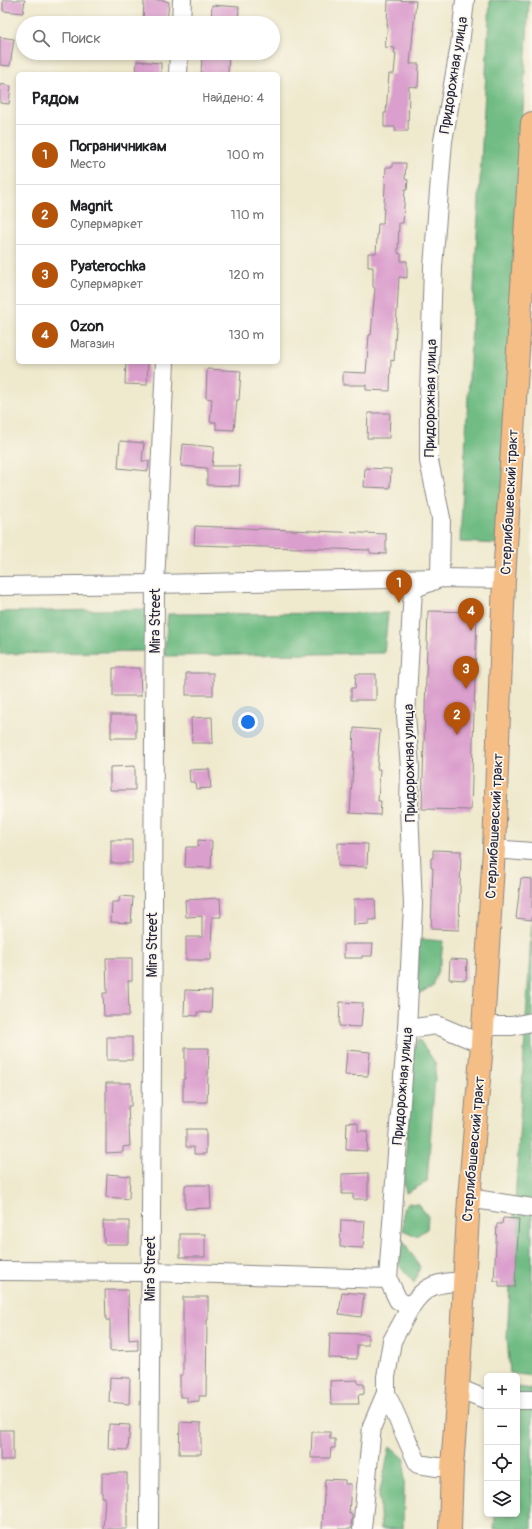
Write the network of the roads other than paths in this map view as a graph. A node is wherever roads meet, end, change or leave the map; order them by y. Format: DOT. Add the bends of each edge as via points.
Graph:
graph roads {
  1 [pos="182,0"];
  2 [pos="465,0"];
  3 [pos="181,16"];
  4 [pos="179,60"];
  5 [pos="178,72"];
  6 [pos="532,122"];
  7 [pos="165,364"];
  8 [pos="440,578"];
  9 [pos="504,579"];
  10 [pos="155,584"];
  11 [pos="0,586"];
  12 [pos="494,849"];
  13 [pos="532,852"];
  14 [pos="532,1022"];
  15 [pos="407,1029"];
  16 [pos="483,1035"];
  17 [pos="469,1198"];
  18 [pos="532,1208"];
  19 [pos="0,1271"];
  20 [pos="150,1272"];
  21 [pos="388,1279"];
  22 [pos="464,1281"];
  23 [pos="410,1308"];
  24 [pos="458,1388"];
  25 [pos="386,1393"];
  26 [pos="484,1399"];
  27 [pos="520,1400"];
  28 [pos="532,1400"];
  29 [pos="452,1467"];
  30 [pos="149,1529"];
  31 [pos="362,1529"];
  32 [pos="450,1529"];
  1 -- 3 [label="street"];
  2 -- 8 [label="street, Придорожная улица" via="443,141 433,267 429,461 441,518"];
  4 -- 5 [label="street"];
  6 -- 9 [label="main road, Стерлибашевский тракт"];
  7 -- 10 [label="street, Mira Street"];
  8 -- 9 [label="street"];
  8 -- 10 [label="street"];
  8 -- 15 [label="street, Придорожная улица" via="413,589 406,715 410,768 413,905"];
  9 -- 12 [label="main road, Стерлибашевский тракт"];
  10 -- 11 [label="street"];
  10 -- 20 [label="street, Mira Street"];
  12 -- 13 [label="street"];
  12 -- 16 [label="main road, Стерлибашевский тракт"];
  14 -- 16 [label="street"];
  15 -- 16 [label="street" via="437,1025"];
  15 -- 21 [label="street, Придорожная улица"];
  16 -- 17 [label="main road, Стерлибашевский тракт"];
  17 -- 18 [label="street"];
  17 -- 22 [label="main road, Стерлибашевский тракт"];
  19 -- 20 [label="street"];
  20 -- 21 [label="street"];
  20 -- 30 [label="street, Mira Street"];
  21 -- 23 [label="street, Придорожная улица" via="398,1300"];
  22 -- 23 [label="street" via="439,1283 418,1295"];
  22 -- 24 [label="main road, Стерлибашевский тракт"];
  23 -- 25 [label="street" via="392,1341"];
  24 -- 26 [label="street"];
  24 -- 29 [label="main road, Стерлибашевский тракт"];
  25 -- 29 [label="street" via="418,1464"];
  25 -- 31 [label="street" via="372,1426"];
  27 -- 28 [label="street"];
  29 -- 32 [label="main road, Стерлибашевский тракт"];
}
